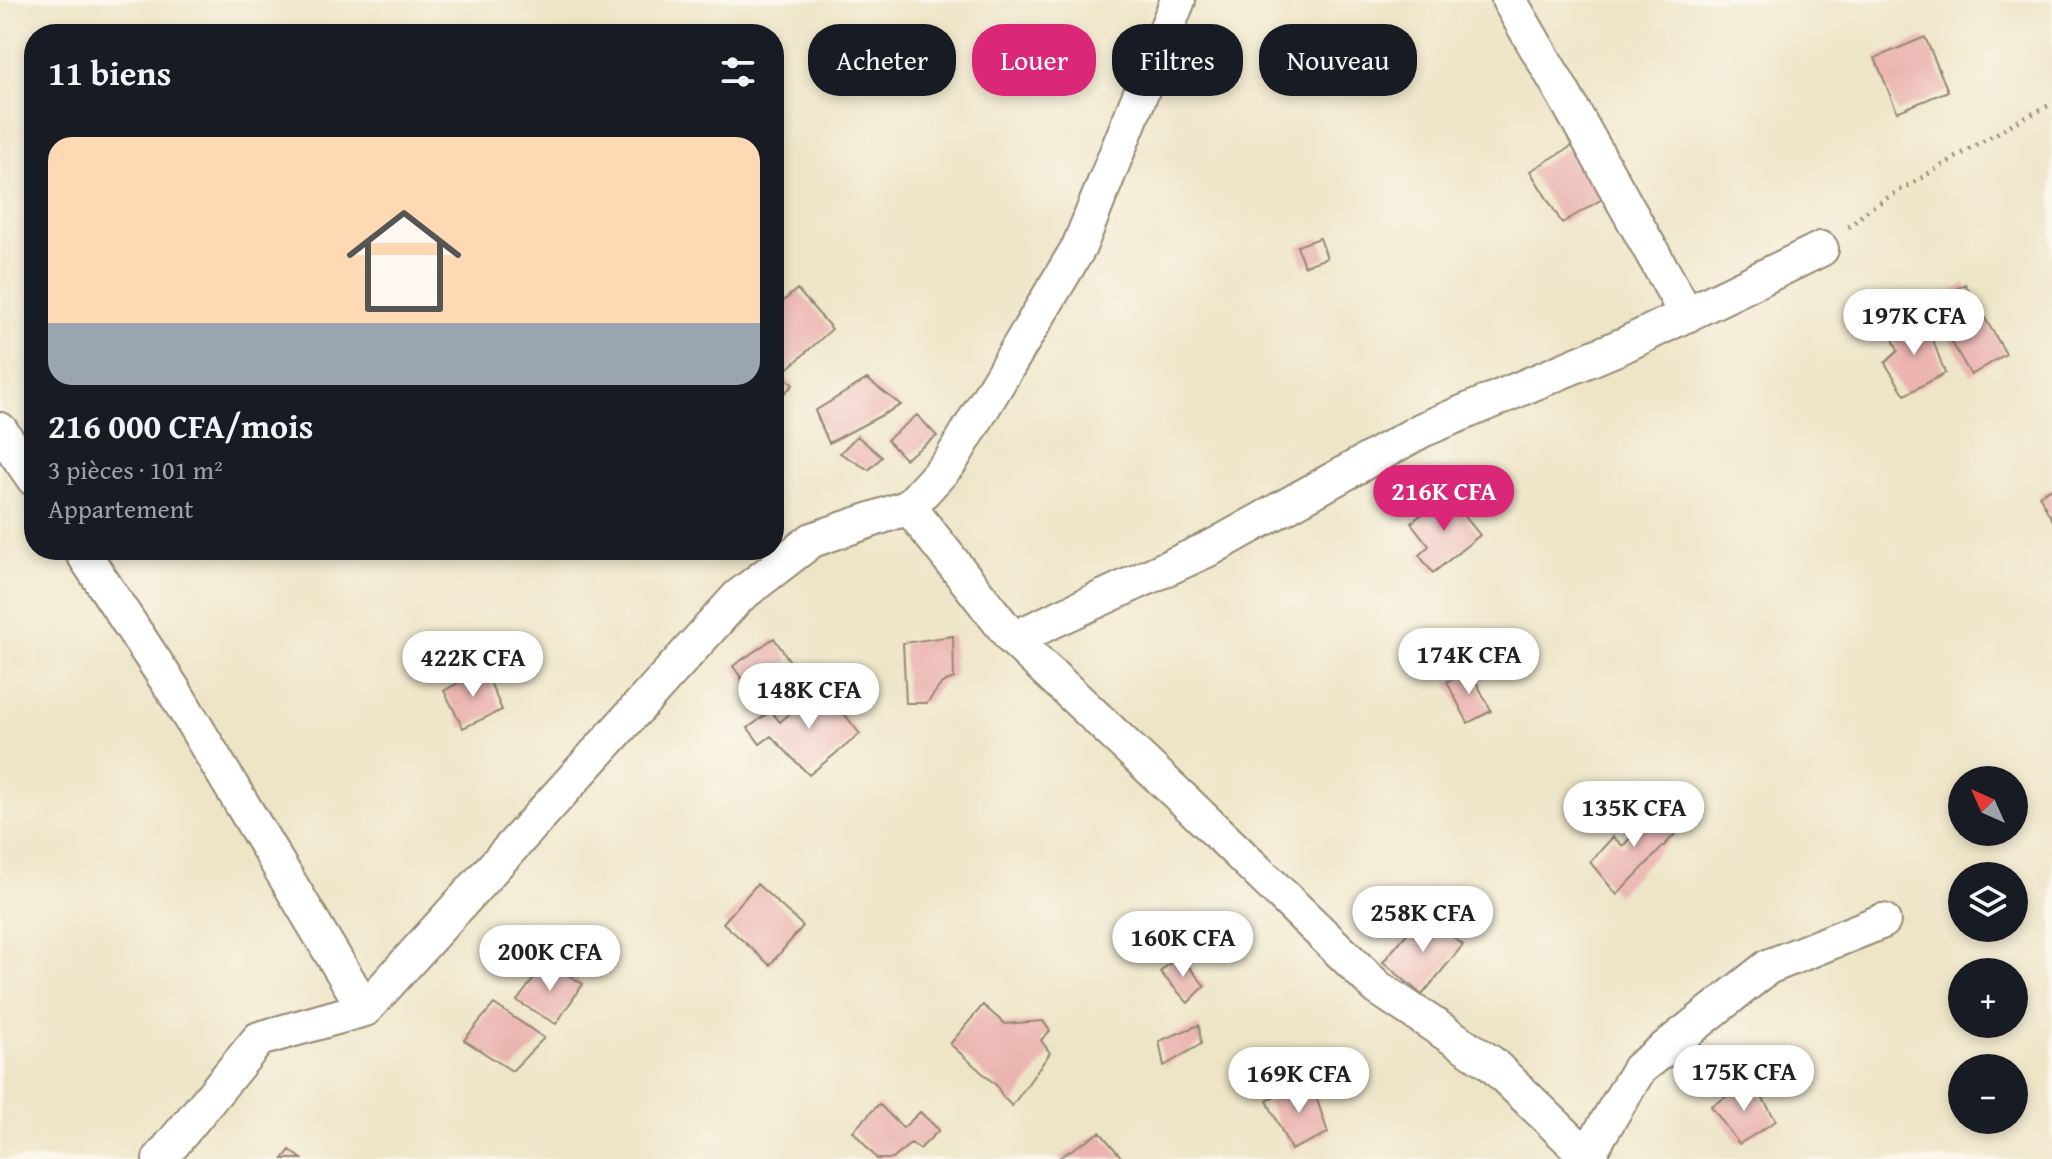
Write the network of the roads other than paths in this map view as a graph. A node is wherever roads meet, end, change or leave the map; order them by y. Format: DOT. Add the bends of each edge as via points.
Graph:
graph roads {
  1 [pos="1178,0"];
  2 [pos="1509,0"];
  3 [pos="1821,249"];
  4 [pos="1687,315"];
  5 [pos="0,430"];
  6 [pos="24,465"];
  7 [pos="909,507"];
  8 [pos="88,560"];
  9 [pos="1013,639"];
  10 [pos="1883,921"];
  11 [pos="365,1009"];
  12 [pos="1587,1158"];
  13 [pos="160,1159"];
  1 -- 7 [label="street" via="1079,247 950,462"];
  2 -- 4 [label="street"];
  3 -- 4 [label="street"];
  4 -- 9 [label="street" via="1422,430 1213,547"];
  5 -- 6 [label="street"];
  7 -- 9 [label="street"];
  7 -- 11 [label="street" via="812,540 738,597"];
  8 -- 11 [label="street" via="174,691"];
  9 -- 12 [label="street" via="1378,988 1491,1063"];
  10 -- 12 [label="street" via="1768,967 1662,1050 1639,1069"];
  11 -- 13 [label="street" via="259,1039"];
}
